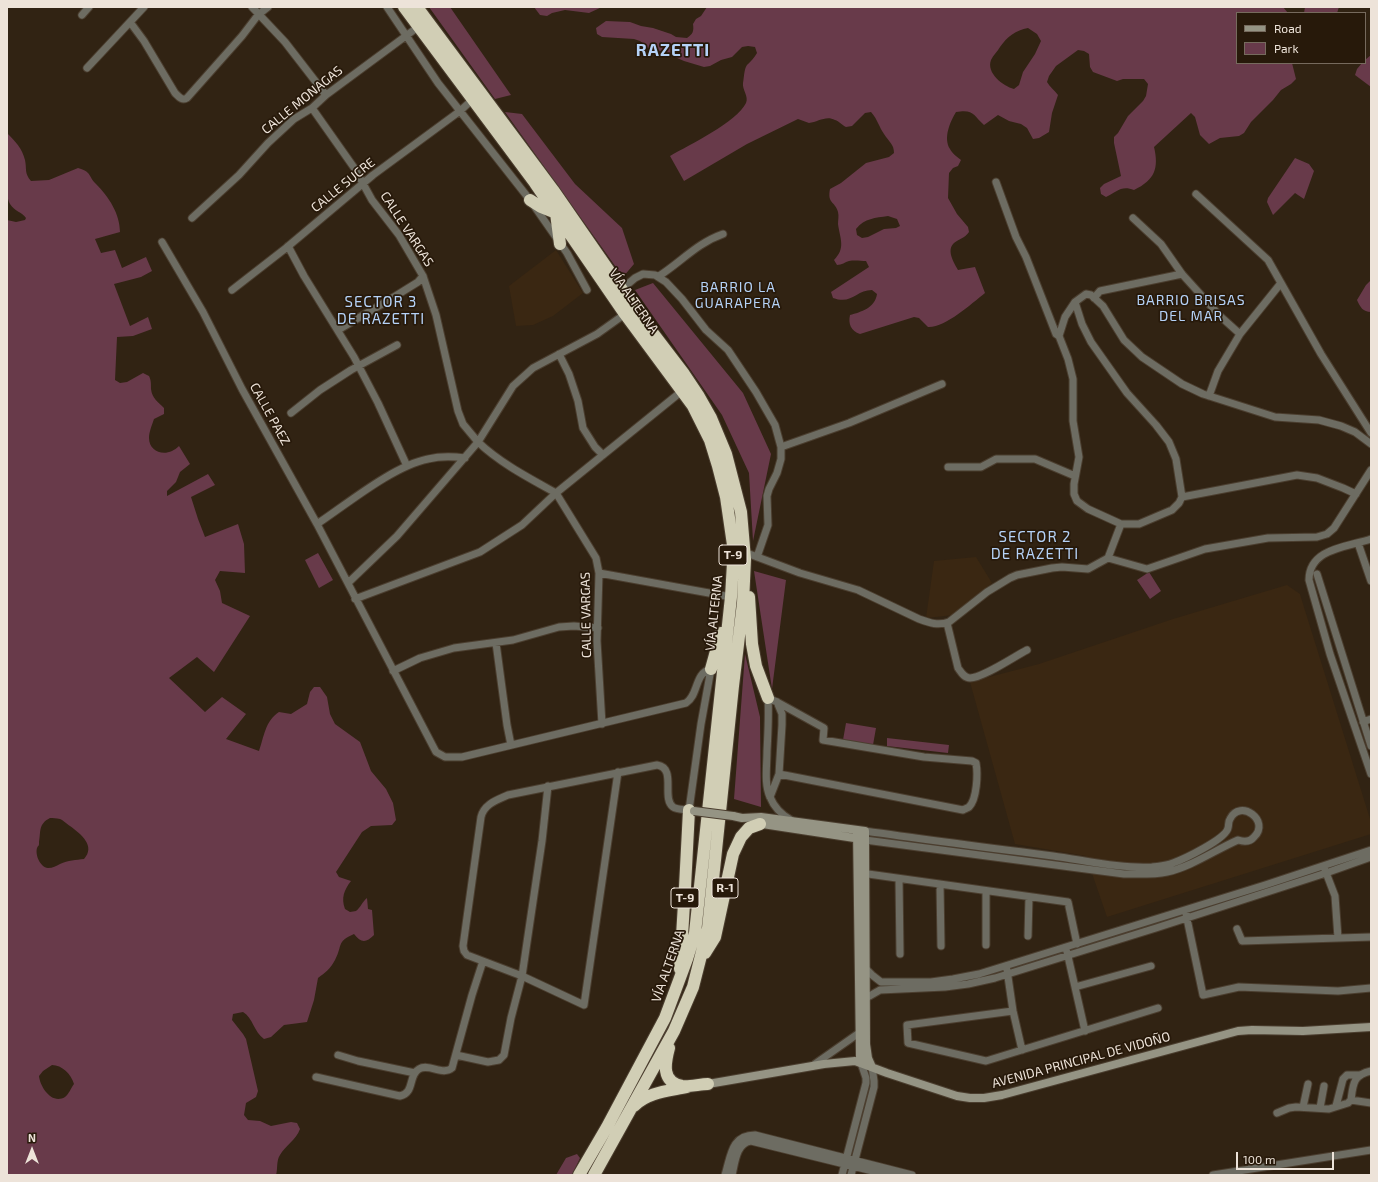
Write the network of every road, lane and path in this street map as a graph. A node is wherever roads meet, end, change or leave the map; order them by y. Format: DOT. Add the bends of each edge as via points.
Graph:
graph roads {
  1 [pos="89,7"];
  2 [pos="144,7"];
  3 [pos="252,7"];
  4 [pos="268,7"];
  5 [pos="387,7"];
  6 [pos="404,7"];
  7 [pos="417,7"];
  8 [pos="82,15"];
  9 [pos="258,15"];
  10 [pos="130,22"];
  11 [pos="418,27"];
  12 [pos="406,36"];
  13 [pos="87,68"];
  14 [pos="326,95"];
  15 [pos="472,100"];
  16 [pos="312,108"];
  17 [pos="460,111"];
  18 [pos="996,182"];
  19 [pos="364,183"];
  20 [pos="1196,194"];
  21 [pos="530,200"];
  22 [pos="556,214"];
  23 [pos="192,218"];
  24 [pos="1133,218"];
  25 [pos="723,234"];
  26 [pos="162,242"];
  27 [pos="560,244"];
  28 [pos="288,246"];
  29 [pos="1182,274"];
  30 [pos="423,276"];
  31 [pos="659,276"];
  32 [pos="1281,283"];
  33 [pos="622,289"];
  34 [pos="232,290"];
  35 [pos="587,290"];
  36 [pos="1094,298"];
  37 [pos="1074,302"];
  38 [pos="625,314"];
  39 [pos="338,330"];
  40 [pos="1240,334"];
  41 [pos="1059,336"];
  42 [pos="397,345"];
  43 [pos="559,354"];
  44 [pos="359,366"];
  45 [pos="942,384"];
  46 [pos="682,391"];
  47 [pos="1209,396"];
  48 [pos="291,413"];
  49 [pos="1371,433"];
  50 [pos="478,442"];
  51 [pos="1371,444"];
  52 [pos="781,447"];
  53 [pos="603,455"];
  54 [pos="464,458"];
  55 [pos="407,466"];
  56 [pos="948,467"];
  57 [pos="1371,470"];
  58 [pos="1075,476"];
  59 [pos="556,493"];
  60 [pos="1356,494"];
  61 [pos="1182,497"];
  62 [pos="317,524"];
  63 [pos="1121,524"];
  64 [pos="1371,539"];
  65 [pos="1358,543"];
  66 [pos="744,556"];
  67 [pos="757,557"];
  68 [pos="1108,558"];
  69 [pos="599,573"];
  70 [pos="1317,574"];
  71 [pos="1371,580"];
  72 [pos="348,583"];
  73 [pos="731,597"];
  74 [pos="355,599"];
  75 [pos="947,623"];
  76 [pos="598,628"];
  77 [pos="496,643"];
  78 [pos="1027,650"];
  79 [pos="711,669"];
  80 [pos="393,671"];
  81 [pos="772,700"];
  82 [pos="1371,719"];
  83 [pos="1363,722"];
  84 [pos="602,724"];
  85 [pos="511,745"];
  86 [pos="1371,746"];
  87 [pos="618,772"];
  88 [pos="779,774"];
  89 [pos="1371,774"];
  90 [pos="548,786"];
  91 [pos="770,797"];
  92 [pos="691,810"];
  93 [pos="742,818"];
  94 [pos="795,822"];
  95 [pos="760,824"];
  96 [pos="860,830"];
  97 [pos="861,839"];
  98 [pos="1371,850"];
  99 [pos="1371,857"];
  100 [pos="1322,866"];
  101 [pos="861,873"];
  102 [pos="1326,873"];
  103 [pos="899,879"];
  104 [pos="940,884"];
  105 [pos="986,891"];
  106 [pos="1029,897"];
  107 [pos="1184,910"];
  108 [pos="1187,918"];
  109 [pos="1238,929"];
  110 [pos="1028,936"];
  111 [pos="1371,937"];
  112 [pos="1338,938"];
  113 [pos="1077,944"];
  114 [pos="986,945"];
  115 [pos="941,946"];
  116 [pos="1065,948"];
  117 [pos="900,954"];
  118 [pos="1068,956"];
  119 [pos="700,960"];
  120 [pos="483,961"];
  121 [pos="1007,966"];
  122 [pos="1151,966"];
  123 [pos="865,968"];
  124 [pos="1008,974"];
  125 [pos="522,976"];
  126 [pos="862,982"];
  127 [pos="881,982"];
  128 [pos="677,985"];
  129 [pos="1075,987"];
  130 [pos="1371,988"];
  131 [pos="863,993"];
  132 [pos="1158,1008"];
  133 [pos="1013,1011"];
  134 [pos="1371,1027"];
  135 [pos="674,1031"];
  136 [pos="1085,1031"];
  137 [pos="860,1033"];
  138 [pos="1022,1050"];
  139 [pos="338,1055"];
  140 [pos="456,1055"];
  141 [pos="861,1063"];
  142 [pos="812,1066"];
  143 [pos="872,1067"];
  144 [pos="1371,1071"];
  145 [pos="414,1073"];
  146 [pos="1359,1075"];
  147 [pos="316,1077"];
  148 [pos="708,1084"];
  149 [pos="1308,1084"];
  150 [pos="1324,1086"];
  151 [pos="1351,1100"];
  152 [pos="1371,1103"];
  153 [pos="1336,1106"];
  154 [pos="1303,1107"];
  155 [pos="1320,1108"];
  156 [pos="628,1113"];
  157 [pos="1277,1113"];
  158 [pos="1371,1150"];
  159 [pos="846,1161"];
  160 [pos="855,1164"];
  161 [pos="580,1175"];
  162 [pos="594,1175"];
  163 [pos="725,1175"];
  164 [pos="732,1175"];
  165 [pos="842,1175"];
  166 [pos="852,1175"];
  167 [pos="889,1175"];
  168 [pos="912,1175"];
  169 [pos="1213,1175"];
  1 -- 8 [label="street"];
  2 -- 10 [label="street"];
  3 -- 9 [label="street"];
  4 -- 9 [label="street"];
  5 -- 12 [label="street"];
  6 -- 11 [label="highway, VÍA ALTERNA / T-9"];
  7 -- 33 [label="highway, VÍA ALTERNA / T-9"];
  9 -- 10 [label="street" via="184,99 175,93"];
  9 -- 14 [label="street" via="285,42"];
  10 -- 13 [label="street"];
  11 -- 12 [label="street, CALLE MONAGAS"];
  11 -- 15 [label="highway, VÍA ALTERNA / T-9"];
  12 -- 14 [label="street, CALLE MONAGAS"];
  12 -- 17 [label="street"];
  14 -- 16 [label="street, CALLE MONAGAS"];
  15 -- 17 [label="street, CALLE SUCRE"];
  15 -- 22 [label="highway, VÍA ALTERNA / T-9"];
  16 -- 19 [label="street, CALLE VARGAS"];
  16 -- 23 [label="street, CALLE MONAGAS" via="294,119"];
  17 -- 19 [label="street, CALLE SUCRE"];
  17 -- 21 [label="street"];
  18 -- 41 [label="street" via="1016,237"];
  19 -- 28 [label="street, CALLE SUCRE"];
  19 -- 30 [label="street, CALLE VARGAS" via="372,200 399,234"];
  20 -- 32 [label="street" via="1268,260"];
  21 -- 22 [label="highway"];
  21 -- 27 [label="street"];
  22 -- 27 [label="highway"];
  22 -- 38 [label="highway, VÍA ALTERNA / T-9"];
  24 -- 29 [label="street" via="1161,244"];
  25 -- 31 [label="street" via="699,245"];
  26 -- 62 [label="street, CALLE PAEZ" via="203,312 242,389"];
  27 -- 35 [label="street"];
  28 -- 34 [label="street, CALLE SUCRE"];
  28 -- 39 [label="street"];
  29 -- 36 [label="street" via="1100,291"];
  29 -- 40 [label="street"];
  30 -- 39 [label="street" via="395,297"];
  30 -- 50 [label="street, CALLE VARGAS" via="434,309 458,411 463,424"];
  31 -- 33 [label="street" via="644,274"];
  31 -- 52 [label="street" via="682,299 709,333 728,350 776,425"];
  32 -- 40 [label="street"];
  32 -- 49 [label="street"];
  33 -- 66 [label="highway, VÍA ALTERNA / T-9" via="684,374 711,418 726,454 737,495 741,512"];
  36 -- 37 [label="street" via="1086,294"];
  36 -- 47 [label="street" via="1103,306 1124,340 1142,357 1182,384"];
  37 -- 41 [label="street" via="1065,317"];
  37 -- 61 [label="street" via="1091,342 1127,393 1169,442 1176,459"];
  38 -- 43 [label="street" via="596,334"];
  38 -- 46 [label="highway, VÍA ALTERNA / T-9"];
  39 -- 44 [label="street"];
  40 -- 47 [label="street" via="1218,371"];
  41 -- 58 [label="street" via="1073,379 1073,421 1079,457"];
  42 -- 44 [label="street"];
  43 -- 50 [label="street" via="533,368 513,386"];
  43 -- 53 [label="street" via="578,401 583,428"];
  44 -- 48 [label="street" via="320,390"];
  44 -- 55 [label="street"];
  45 -- 52 [label="street" via="856,420"];
  46 -- 53 [label="street"];
  46 -- 73 [label="highway, VÍA ALTERNA / T-9" via="707,435 722,480 733,545"];
  47 -- 51 [label="street" via="1275,417 1319,420 1341,426 1355,432"];
  50 -- 54 [label="street"];
  50 -- 59 [label="street, CALLE VARGAS" via="520,473"];
  52 -- 67 [label="street" via="780,466 768,492 767,530"];
  53 -- 59 [label="street"];
  54 -- 55 [label="street" via="449,456 427,459"];
  54 -- 72 [label="street" via="397,536"];
  55 -- 62 [label="street" via="386,477"];
  56 -- 58 [label="street" via="981,467 996,459 1034,459"];
  57 -- 60 [label="street"];
  58 -- 63 [label="street" via="1074,494 1077,501"];
  59 -- 69 [label="street, CALLE VARGAS" via="596,558"];
  59 -- 74 [label="street" via="522,525 480,552"];
  60 -- 61 [label="street" via="1317,478 1297,475"];
  60 -- 68 [label="street" via="1334,528 1327,534 1317,537 1268,538 1205,549 1147,569"];
  61 -- 63 [label="street" via="1172,510 1139,524"];
  62 -- 72 [label="street, CALLE PAEZ"];
  63 -- 68 [label="street"];
  64 -- 65 [label="street"];
  65 -- 71 [label="street"];
  65 -- 89 [label="street" via="1328,551 1317,558 1309,574 1309,580 1330,654"];
  66 -- 67 [label="street"];
  66 -- 81 [label="highway, T-9" via="756,666"];
  66 -- 119 [label="highway, VÍA ALTERNA / T-9" via="744,602 711,907"];
  67 -- 75 [label="street" via="858,590 927,623"];
  68 -- 75 [label="street" via="1088,569 1062,567 1017,575 1002,582"];
  69 -- 73 [label="street"];
  69 -- 76 [label="street, CALLE VARGAS"];
  70 -- 83 [label="street"];
  72 -- 74 [label="street, CALLE PAEZ"];
  73 -- 79 [label="highway"];
  73 -- 128 [label="highway, VÍA ALTERNA / T-9" via="695,933"];
  74 -- 80 [label="street, CALLE PAEZ"];
  75 -- 78 [label="street" via="958,668 967,677 973,678 992,670"];
  76 -- 77 [label="street" via="559,627"];
  76 -- 84 [label="street, CALLE VARGAS"];
  77 -- 80 [label="street" via="444,650"];
  77 -- 85 [label="street"];
  79 -- 84 [label="street" via="704,671 700,676 692,698 686,703"];
  79 -- 92 [label="street" via="701,724"];
  80 -- 85 [label="street, CALLE PAEZ" via="438,754 449,758 462,757"];
  81 -- 88 [label="street" via="782,714"];
  81 -- 88 [label="street" via="824,728 823,740 924,757 972,761 976,763 977,770 976,788 971,803 963,810"];
  81 -- 91 [label="street, T-9" via="766,774"];
  82 -- 83 [label="street"];
  83 -- 86 [label="street"];
  84 -- 85 [label="street"];
  87 -- 90 [label="street"];
  87 -- 92 [label="street" via="657,765 663,767 667,773 670,804"];
  87 -- 125 [label="street" via="584,1004"];
  88 -- 91 [label="street"];
  90 -- 120 [label="street" via="508,795 488,805 482,814 463,949 467,955"];
  90 -- 125 [label="street"];
  91 -- 94 [label="street, T-9" via="783,816"];
  92 -- 93 [label="main road, bridge"];
  92 -- 128 [label="highway, T-9"];
  93 -- 94 [label="main road" via="761,817"];
  93 -- 95 [label="main road"];
  94 -- 96 [label="main road"];
  95 -- 97 [label="main road"];
  95 -- 119 [label="highway, R-1" via="749,828 741,837 733,854 715,937"];
  96 -- 97 [label="main road"];
  96 -- 97 [label="street" via="1151,867 1172,863 1218,840 1228,829 1230,819 1238,812 1249,811 1254,814 1259,828 1255,836 1247,841 1238,840 1168,872 1146,874 1117,873"];
  97 -- 101 [label="main road"];
  98 -- 100 [label="street"];
  99 -- 102 [label="street"];
  100 -- 102 [label="street"];
  100 -- 107 [label="street"];
  101 -- 103 [label="street"];
  101 -- 123 [label="main road"];
  101 -- 126 [label="main road"];
  102 -- 108 [label="street"];
  102 -- 112 [label="street" via="1335,896"];
  103 -- 104 [label="street"];
  103 -- 117 [label="street"];
  104 -- 105 [label="street"];
  104 -- 115 [label="street"];
  105 -- 106 [label="street"];
  105 -- 114 [label="street"];
  106 -- 110 [label="street"];
  106 -- 113 [label="street" via="1068,902"];
  107 -- 108 [label="street"];
  107 -- 113 [label="street"];
  108 -- 118 [label="street"];
  108 -- 130 [label="street" via="1203,995 1240,987 1338,991"];
  109 -- 112 [label="street" via="1242,941"];
  111 -- 112 [label="street"];
  113 -- 116 [label="street"];
  116 -- 118 [label="street"];
  116 -- 121 [label="street"];
  118 -- 124 [label="street"];
  118 -- 129 [label="street"];
  119 -- 135 [label="highway, VÍA ALTERNA / T-9" via="693,987"];
  120 -- 125 [label="street"];
  120 -- 140 [label="street"];
  121 -- 124 [label="street"];
  121 -- 127 [label="street" via="953,980"];
  122 -- 129 [label="street"];
  123 -- 126 [label="main road"];
  123 -- 127 [label="street"];
  124 -- 131 [label="street" via="968,984"];
  124 -- 133 [label="street"];
  125 -- 140 [label="street" via="504,1057 488,1062"];
  126 -- 127 [label="street"];
  126 -- 131 [label="main road"];
  128 -- 161 [label="highway, VÍA ALTERNA / T-9" via="665,1018"];
  129 -- 136 [label="street"];
  131 -- 137 [label="main road"];
  131 -- 143 [label="main road" via="866,1044"];
  132 -- 136 [label="street"];
  133 -- 138 [label="street"];
  133 -- 138 [label="street" via="907,1025 908,1043 986,1061"];
  134 -- 143 [label="main road, AVENIDA PRINCIPAL DE VIDOÑO" via="1238,1031 984,1098 957,1096"];
  135 -- 148 [label="highway, T-9" via="666,1058 665,1069 668,1078 682,1086"];
  135 -- 156 [label="highway, VÍA ALTERNA / T-9"];
  136 -- 138 [label="street"];
  137 -- 141 [label="main road"];
  137 -- 142 [label="street"];
  139 -- 145 [label="street" via="358,1062"];
  140 -- 145 [label="street" via="450,1070 421,1068"];
  141 -- 142 [label="main road, AVENIDA PRINCIPAL DE VIDOÑO" via="846,1061"];
  141 -- 143 [label="main road, AVENIDA PRINCIPAL DE VIDOÑO"];
  141 -- 159 [label="street" via="866,1083"];
  142 -- 148 [label="main road, AVENIDA PRINCIPAL DE VIDOÑO"];
  143 -- 160 [label="street" via="874,1087"];
  144 -- 146 [label="street"];
  145 -- 147 [label="street" via="409,1091 400,1096"];
  146 -- 151 [label="street" via="1354,1081"];
  146 -- 153 [label="street" via="1346,1076 1343,1079"];
  148 -- 156 [label="highway" via="648,1096 640,1100"];
  149 -- 154 [label="street"];
  150 -- 155 [label="street"];
  151 -- 152 [label="street"];
  151 -- 153 [label="street"];
  153 -- 155 [label="street" via="1329,1109"];
  154 -- 155 [label="street"];
  154 -- 157 [label="street" via="1289,1108"];
  156 -- 162 [label="highway, VÍA ALTERNA / T-9"];
  158 -- 169 [label="street"];
  159 -- 160 [label="street"];
  159 -- 163 [label="street" via="756,1135 748,1135 735,1143"];
  159 -- 164 [label="street" via="746,1141 741,1146"];
  159 -- 165 [label="street"];
  160 -- 166 [label="street"];
  160 -- 167 [label="street"];
  160 -- 168 [label="street"];
}
